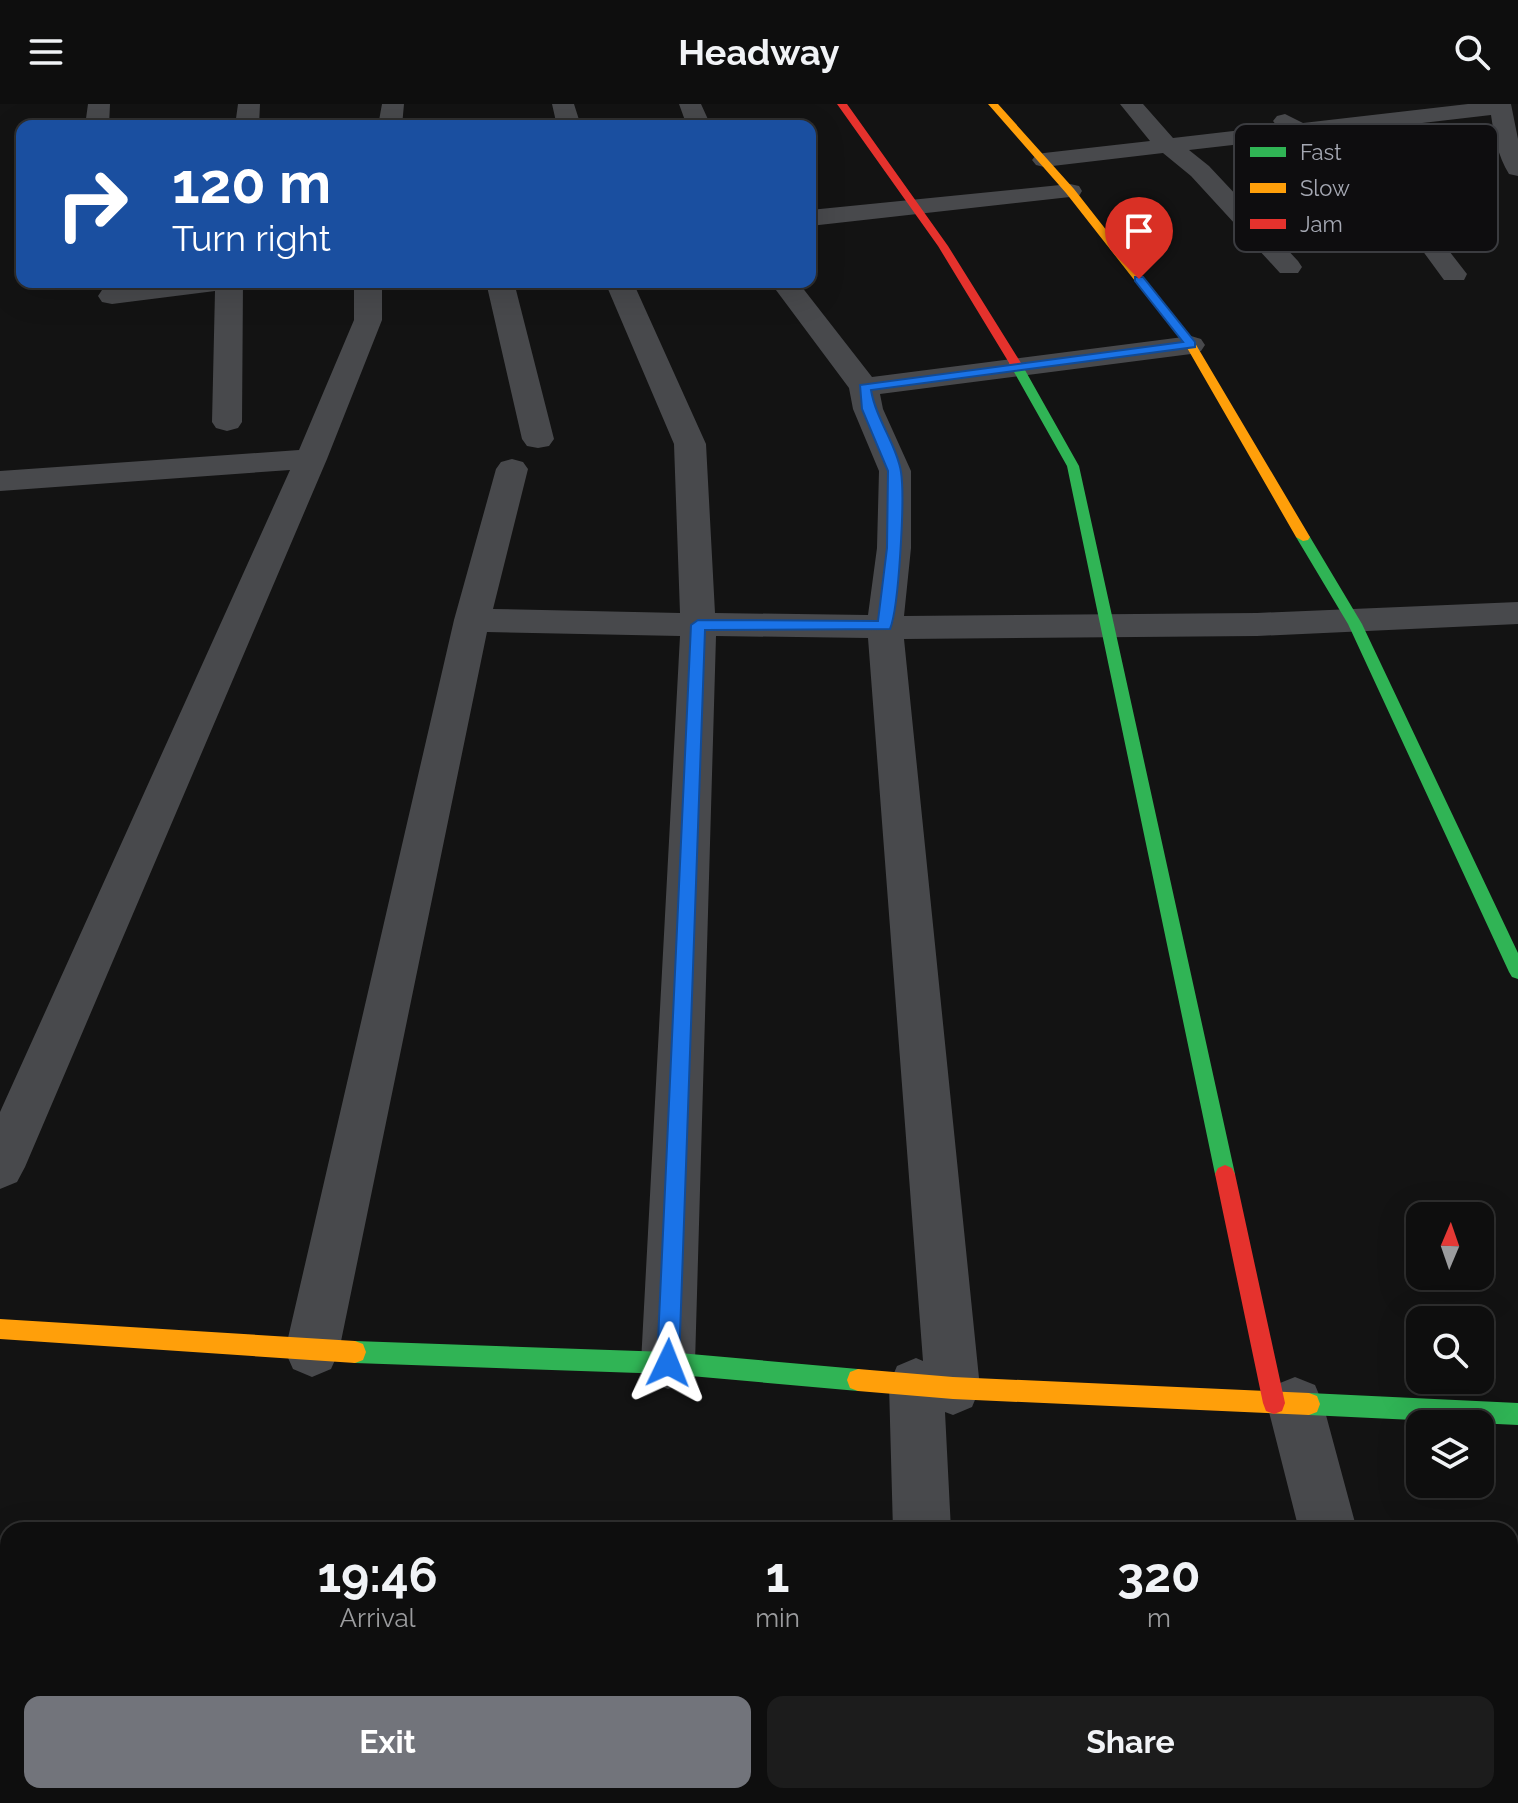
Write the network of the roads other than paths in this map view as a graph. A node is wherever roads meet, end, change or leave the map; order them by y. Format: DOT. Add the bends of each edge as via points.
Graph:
graph roads {
  1 [pos="842,104"];
  2 [pos="993,104"];
  3 [pos="1131,104"];
  4 [pos="1267,104"];
  5 [pos="1501,106"];
  6 [pos="1411,110"];
  7 [pos="1289,124"];
  8 [pos="1330,124"];
  9 [pos="1234,137"];
  10 [pos="1512,143"];
  11 [pos="1167,145"];
  12 [pos="1044,160"];
  13 [pos="1518,169"];
  14 [pos="1070,191"];
  15 [pos="918,207"];
  16 [pos="1234,208"];
  17 [pos="816,217"];
  18 [pos="1275,252"];
  19 [pos="1437,252"];
  20 [pos="1289,267"];
  21 [pos="1454,274"];
  22 [pos="177,288"];
  23 [pos="226,288"];
  24 [pos="368,288"];
  25 [pos="501,288"];
  26 [pos="622,288"];
  27 [pos="789,288"];
  28 [pos="112,296"];
  29 [pos="1191,345"];
  30 [pos="1019,369"];
  31 [pos="864,387"];
  32 [pos="227,422"];
  33 [pos="311,459"];
  34 [pos="0,481"];
  35 [pos="1518,613"];
  36 [pos="472,620"];
  37 [pos="1355,624"];
  38 [pos="698,625"];
  39 [pos="885,625"];
  40 [pos="1107,625"];
  41 [pos="1518,972"];
  42 [pos="0,1167"];
  43 [pos="0,1329"];
  44 [pos="312,1351"];
  45 [pos="668,1363"];
  46 [pos="935,1386"];
  47 [pos="1285,1403"];
  48 [pos="1518,1414"];
  49 [pos="923,1522"];
  50 [pos="1325,1522"];
  1 -- 15 [label="street"];
  2 -- 12 [label="street"];
  3 -- 11 [label="street"];
  4 -- 7 [label="street"];
  5 -- 6 [label="street"];
  5 -- 10 [label="street"];
  6 -- 8 [label="street"];
  9 -- 11 [label="street"];
  10 -- 13 [label="street"];
  11 -- 12 [label="street"];
  11 -- 16 [label="street"];
  12 -- 14 [label="street"];
  14 -- 15 [label="street"];
  14 -- 29 [label="street"];
  15 -- 17 [label="street"];
  15 -- 30 [label="street"];
  18 -- 20 [label="street"];
  19 -- 21 [label="street"];
  22 -- 28 [label="street"];
  23 -- 32 [label="street"];
  24 -- 33 [label="street" via="368,320"];
  25 -- 36 [label="street" via="525,454"];
  26 -- 38 [label="street" via="690,444"];
  27 -- 31 [label="street"];
  29 -- 30 [label="street"];
  29 -- 37 [label="street"];
  30 -- 31 [label="street"];
  30 -- 40 [label="street" via="1073,466"];
  31 -- 39 [label="street" via="895,471"];
  33 -- 34 [label="street"];
  33 -- 42 [label="street"];
  35 -- 37 [label="street"];
  36 -- 38 [label="street"];
  36 -- 44 [label="street"];
  37 -- 40 [label="street"];
  37 -- 41 [label="street"];
  38 -- 39 [label="street"];
  38 -- 45 [label="street"];
  39 -- 40 [label="street"];
  39 -- 46 [label="street"];
  40 -- 47 [label="street"];
  43 -- 44 [label="street"];
  44 -- 45 [label="street"];
  45 -- 46 [label="street"];
  46 -- 47 [label="street"];
  46 -- 49 [label="street"];
  47 -- 48 [label="street"];
  47 -- 50 [label="street"];
}
